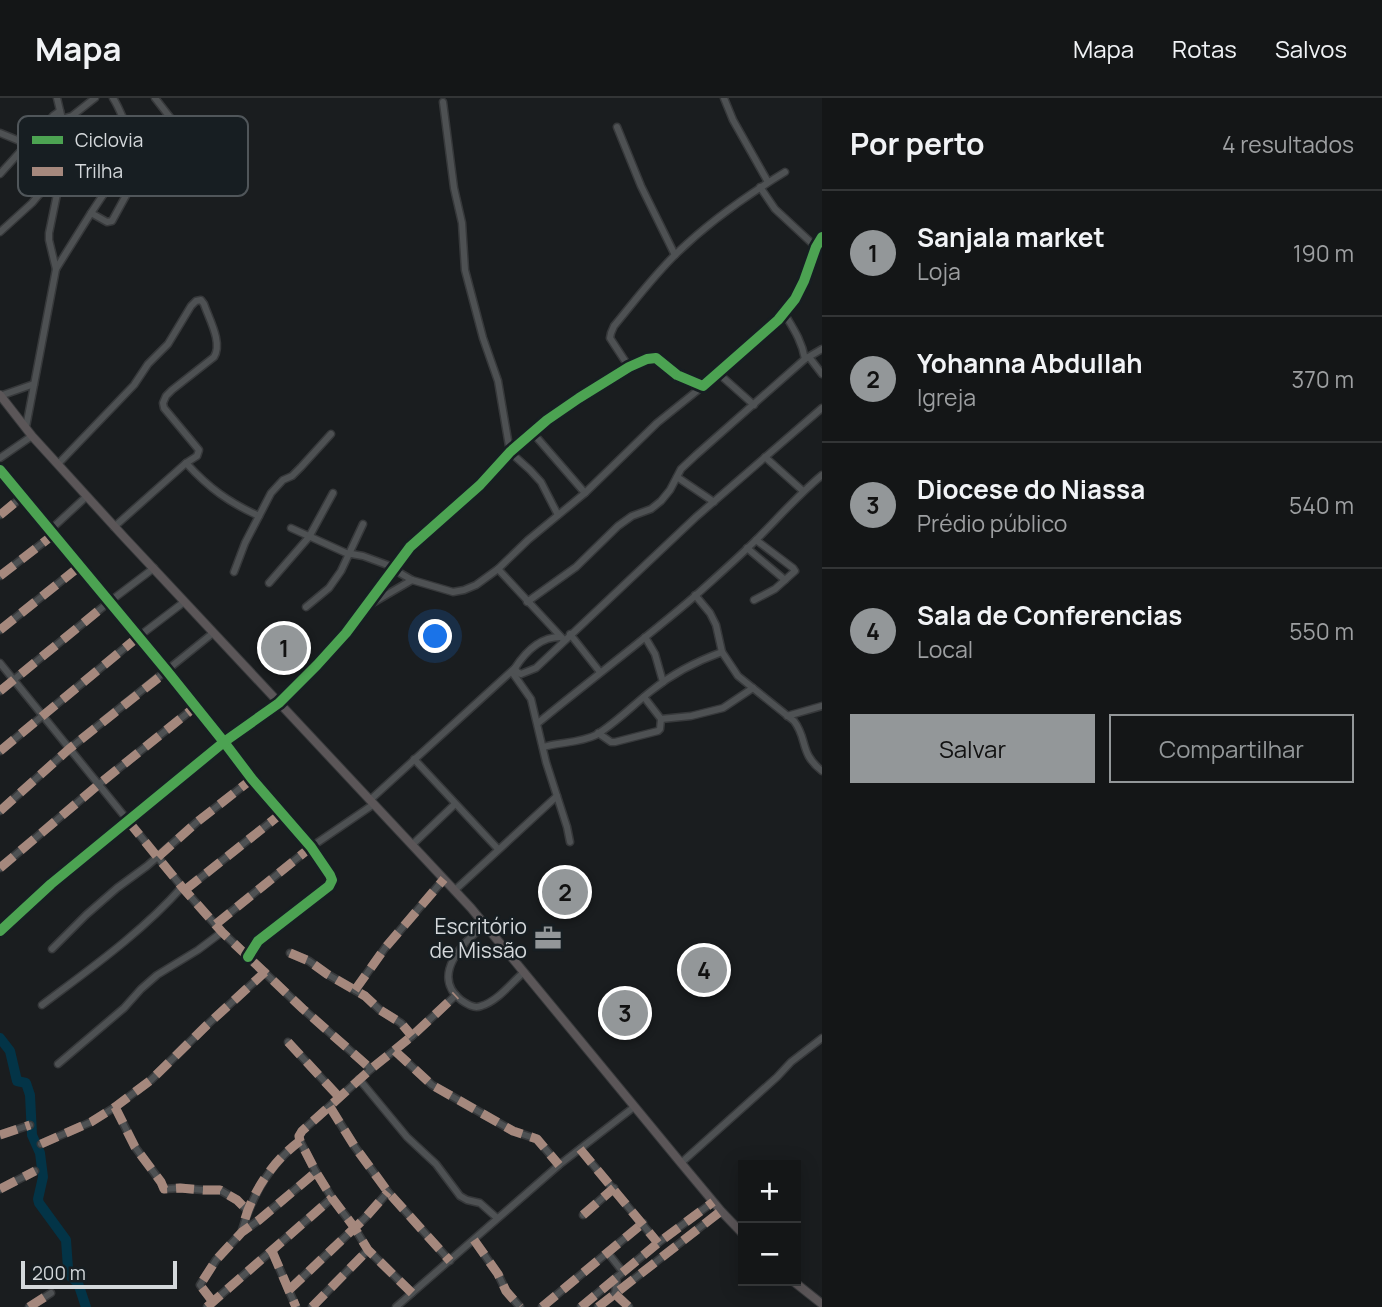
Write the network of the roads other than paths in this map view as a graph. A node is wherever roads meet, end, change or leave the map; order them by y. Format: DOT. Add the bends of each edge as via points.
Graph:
graph roads {
  1 [pos="57,98"];
  2 [pos="95,98"];
  3 [pos="113,98"];
  4 [pos="155,98"];
  5 [pos="724,98"];
  6 [pos="443,102"];
  7 [pos="60,111"];
  8 [pos="53,116"];
  9 [pos="61,116"];
  10 [pos="72,116"];
  11 [pos="122,116"];
  12 [pos="169,116"];
  13 [pos="617,127"];
  14 [pos="0,133"];
  15 [pos="18,140"];
  16 [pos="18,154"];
  17 [pos="785,172"];
  18 [pos="0,174"];
  19 [pos="768,182"];
  20 [pos="760,187"];
  21 [pos="38,196"];
  22 [pos="57,196"];
  23 [pos="102,196"];
  24 [pos="125,196"];
  25 [pos="91,213"];
  26 [pos="0,232"];
  27 [pos="822,237"];
  28 [pos="816,247"];
  29 [pos="675,255"];
  30 [pos="56,269"];
  31 [pos="784,313"];
  32 [pos="822,349"];
  33 [pos="807,358"];
  34 [pos="629,367"];
  35 [pos="718,373"];
  36 [pos="822,374"];
  37 [pos="34,384"];
  38 [pos="703,386"];
  39 [pos="0,395"];
  40 [pos="754,405"];
  41 [pos="822,408"];
  42 [pos="26,427"];
  43 [pos="532,432"];
  44 [pos="331,435"];
  45 [pos="32,436"];
  46 [pos="510,452"];
  47 [pos="765,457"];
  48 [pos="0,458"];
  49 [pos="186,463"];
  50 [pos="58,464"];
  51 [pos="0,470"];
  52 [pos="822,475"];
  53 [pos="677,477"];
  54 [pos="803,491"];
  55 [pos="333,493"];
  56 [pos="586,493"];
  57 [pos="87,496"];
  58 [pos="22,497"];
  59 [pos="713,502"];
  60 [pos="0,515"];
  61 [pos="558,515"];
  62 [pos="259,516"];
  63 [pos="363,524"];
  64 [pos="114,527"];
  65 [pos="290,528"];
  66 [pos="51,533"];
  67 [pos="310,537"];
  68 [pos="756,540"];
  69 [pos="747,548"];
  70 [pos="350,553"];
  71 [pos="80,566"];
  72 [pos="154,568"];
  73 [pos="393,568"];
  74 [pos="498,569"];
  75 [pos="234,572"];
  76 [pos="0,576"];
  77 [pos="412,580"];
  78 [pos="785,580"];
  79 [pos="269,583"];
  80 [pos="695,595"];
  81 [pos="754,600"];
  82 [pos="109,602"];
  83 [pos="184,602"];
  84 [pos="527,602"];
  85 [pos="366,606"];
  86 [pos="306,607"];
  87 [pos="0,630"];
  88 [pos="213,633"];
  89 [pos="570,634"];
  90 [pos="138,637"];
  91 [pos="645,637"];
  92 [pos="562,638"];
  93 [pos="722,652"];
  94 [pos="0,663"];
  95 [pos="513,670"];
  96 [pos="167,671"];
  97 [pos="600,672"];
  98 [pos="13,679"];
  99 [pos="663,682"];
  100 [pos="752,688"];
  101 [pos="0,691"];
  102 [pos="644,697"];
  103 [pos="279,703"];
  104 [pos="822,706"];
  105 [pos="195,707"];
  106 [pos="42,716"];
  107 [pos="787,716"];
  108 [pos="661,719"];
  109 [pos="538,723"];
  110 [pos="598,733"];
  111 [pos="224,742"];
  112 [pos="543,747"];
  113 [pos="69,749"];
  114 [pos="0,751"];
  115 [pos="414,759"];
  116 [pos="822,771"];
  117 [pos="251,779"];
  118 [pos="98,785"];
  119 [pos="557,796"];
  120 [pos="372,802"];
  121 [pos="455,804"];
  122 [pos="0,811"];
  123 [pos="282,813"];
  124 [pos="128,821"];
  125 [pos="570,842"];
  126 [pos="412,845"];
  127 [pos="311,847"];
  128 [pos="498,849"];
  129 [pos="158,856"];
  130 [pos="0,868"];
  131 [pos="444,879"];
  132 [pos="183,888"];
  133 [pos="455,890"];
  134 [pos="216,924"];
  135 [pos="486,925"];
  136 [pos="0,931"];
  137 [pos="222,932"];
  138 [pos="52,949"];
  139 [pos="290,953"];
  140 [pos="248,957"];
  141 [pos="265,972"];
  142 [pos="524,972"];
  143 [pos="355,990"];
  144 [pos="456,995"];
  145 [pos="42,1004"];
  146 [pos="412,1036"];
  147 [pos="822,1038"];
  148 [pos="288,1042"];
  149 [pos="395,1051"];
  150 [pos="58,1063"];
  151 [pos="371,1069"];
  152 [pos="359,1079"];
  153 [pos="339,1097"];
  154 [pos="115,1107"];
  155 [pos="330,1107"];
  156 [pos="634,1107"];
  157 [pos="30,1125"];
  158 [pos="0,1135"];
  159 [pos="300,1141"];
  160 [pos="41,1144"];
  161 [pos="580,1149"];
  162 [pos="681,1163"];
  163 [pos="559,1165"];
  164 [pos="35,1171"];
  165 [pos="316,1172"];
  166 [pos="614,1188"];
  167 [pos="0,1189"];
  168 [pos="388,1192"];
  169 [pos="332,1198"];
  170 [pos="713,1202"];
  171 [pos="248,1211"];
  172 [pos="721,1211"];
  173 [pos="583,1215"];
  174 [pos="497,1218"];
  175 [pos="643,1223"];
  176 [pos="354,1227"];
  177 [pos="738,1229"];
  178 [pos="242,1232"];
  179 [pos="474,1240"];
  180 [pos="658,1243"];
  181 [pos="368,1250"];
  182 [pos="272,1251"];
  183 [pos="608,1253"];
  184 [pos="450,1261"];
  185 [pos="620,1275"];
  186 [pos="799,1286"];
  187 [pos="289,1290"];
  188 [pos="51,1293"];
  189 [pos="412,1293"];
  190 [pos="615,1294"];
  191 [pos="822,1304"];
  192 [pos="210,1305"];
  193 [pos="29,1307"];
  194 [pos="296,1307"];
  195 [pos="312,1307"];
  196 [pos="396,1307"];
  197 [pos="520,1307"];
  198 [pos="542,1307"];
  199 [pos="581,1307"];
  200 [pos="598,1307"];
  201 [pos="629,1307"];
  1 -- 7 [label="street"];
  2 -- 10 [label="street"];
  3 -- 11 [label="street"];
  4 -- 12 [label="street"];
  5 -- 19 [label="street"];
  6 -- 46 [label="street" via="465,270 498,381"];
  7 -- 8 [label="street"];
  7 -- 9 [label="street"];
  13 -- 29 [label="street"];
  14 -- 15 [label="street"];
  16 -- 18 [label="street"];
  17 -- 19 [label="street"];
  19 -- 20 [label="street"];
  20 -- 28 [label="street" via="775,209"];
  20 -- 29 [label="street"];
  21 -- 26 [label="street"];
  22 -- 30 [label="street" via="49,233"];
  23 -- 25 [label="street"];
  24 -- 25 [label="street" via="111,221"];
  25 -- 30 [label="street"];
  27 -- 28 [label="street"];
  28 -- 31 [label="street" via="804,281"];
  29 -- 34 [label="street" via="611,332"];
  30 -- 37 [label="street"];
  31 -- 33 [label="street"];
  31 -- 35 [label="street"];
  32 -- 33 [label="street"];
  33 -- 36 [label="street"];
  33 -- 40 [label="street"];
  34 -- 38 [label="street" via="656,358 677,375"];
  34 -- 43 [label="street"];
  35 -- 38 [label="street"];
  35 -- 40 [label="street"];
  37 -- 39 [label="street"];
  37 -- 42 [label="street"];
  38 -- 56 [label="street" via="657,423"];
  39 -- 42 [label="main road"];
  40 -- 53 [label="street" via="695,455"];
  41 -- 47 [label="street"];
  42 -- 45 [label="main road"];
  43 -- 46 [label="street"];
  43 -- 56 [label="street"];
  44 -- 62 [label="street" via="271,493"];
  45 -- 48 [label="street"];
  45 -- 50 [label="main road"];
  46 -- 61 [label="street" via="541,482"];
  46 -- 73 [label="street"];
  47 -- 54 [label="street"];
  47 -- 59 [label="street"];
  49 -- 50 [label="street" via="199,450 163,403 218,351 201,300 191,306 168,344 134,385"];
  49 -- 62 [label="street" via="226,499"];
  49 -- 64 [label="street"];
  50 -- 57 [label="main road"];
  51 -- 58 [label="street"];
  52 -- 54 [label="street"];
  53 -- 59 [label="street"];
  53 -- 84 [label="street" via="651,509 618,526 576,567"];
  54 -- 68 [label="street"];
  55 -- 67 [label="street"];
  56 -- 61 [label="street"];
  57 -- 64 [label="main road"];
  57 -- 66 [label="street"];
  58 -- 60 [label="street"];
  58 -- 66 [label="street"];
  59 -- 89 [label="street"];
  61 -- 74 [label="street"];
  62 -- 75 [label="street"];
  63 -- 70 [label="street"];
  64 -- 72 [label="main road"];
  65 -- 67 [label="street"];
  66 -- 71 [label="street"];
  66 -- 76 [label="street"];
  67 -- 70 [label="street"];
  67 -- 79 [label="street"];
  68 -- 69 [label="street"];
  68 -- 78 [label="street" via="794,569"];
  69 -- 78 [label="street"];
  69 -- 80 [label="street"];
  70 -- 73 [label="street"];
  70 -- 86 [label="street" via="329,588"];
  71 -- 82 [label="street"];
  71 -- 87 [label="street"];
  72 -- 82 [label="street"];
  72 -- 83 [label="main road"];
  73 -- 77 [label="street"];
  73 -- 85 [label="street"];
  74 -- 77 [label="street" via="476,585 453,592"];
  74 -- 84 [label="street"];
  77 -- 85 [label="street"];
  78 -- 81 [label="street"];
  80 -- 91 [label="street"];
  80 -- 93 [label="street" via="716,625"];
  82 -- 90 [label="street"];
  82 -- 98 [label="street"];
  83 -- 88 [label="main road"];
  83 -- 90 [label="street"];
  84 -- 92 [label="street"];
  85 -- 103 [label="street"];
  88 -- 96 [label="street"];
  88 -- 103 [label="main road"];
  89 -- 92 [label="street"];
  89 -- 97 [label="street"];
  90 -- 96 [label="street"];
  90 -- 106 [label="street"];
  91 -- 97 [label="street"];
  91 -- 99 [label="street"];
  92 -- 95 [label="street" via="544,639"];
  92 -- 95 [label="street" via="530,672"];
  93 -- 99 [label="street"];
  93 -- 100 [label="street"];
  94 -- 98 [label="street"];
  95 -- 109 [label="street" via="531,699"];
  95 -- 115 [label="street"];
  96 -- 105 [label="street"];
  96 -- 113 [label="street"];
  97 -- 109 [label="street"];
  98 -- 101 [label="street"];
  98 -- 106 [label="street"];
  99 -- 102 [label="street"];
  100 -- 107 [label="street"];
  100 -- 108 [label="street" via="723,708"];
  102 -- 108 [label="street"];
  102 -- 110 [label="street"];
  103 -- 111 [label="street"];
  103 -- 120 [label="main road"];
  104 -- 107 [label="street"];
  105 -- 111 [label="street"];
  105 -- 118 [label="street"];
  106 -- 113 [label="street"];
  106 -- 114 [label="street"];
  107 -- 116 [label="street" via="799,727 807,756"];
  108 -- 110 [label="street" via="658,731 615,742"];
  109 -- 112 [label="street"];
  110 -- 112 [label="street"];
  111 -- 117 [label="street"];
  111 -- 124 [label="street"];
  112 -- 119 [label="street"];
  113 -- 118 [label="street"];
  113 -- 122 [label="street"];
  115 -- 120 [label="street"];
  115 -- 121 [label="street"];
  117 -- 123 [label="street"];
  117 -- 129 [label="street"];
  118 -- 124 [label="street"];
  118 -- 130 [label="street"];
  119 -- 125 [label="street"];
  119 -- 128 [label="street"];
  120 -- 126 [label="main road"];
  120 -- 127 [label="street"];
  121 -- 126 [label="street"];
  121 -- 128 [label="street"];
  123 -- 127 [label="street"];
  123 -- 132 [label="street"];
  124 -- 129 [label="street"];
  124 -- 136 [label="street"];
  126 -- 131 [label="main road"];
  127 -- 134 [label="street"];
  127 -- 140 [label="street" via="332,880 329,886 258,941"];
  128 -- 133 [label="street"];
  129 -- 132 [label="street"];
  129 -- 138 [label="street"];
  131 -- 133 [label="main road"];
  131 -- 143 [label="street"];
  132 -- 134 [label="street"];
  132 -- 145 [label="street" via="95,966"];
  133 -- 135 [label="main road"];
  134 -- 137 [label="street"];
  135 -- 142 [label="main road"];
  135 -- 144 [label="street" via="456,954 450,967 449,986"];
  137 -- 140 [label="street"];
  137 -- 150 [label="street" via="157,975"];
  139 -- 143 [label="street"];
  140 -- 141 [label="street"];
  141 -- 151 [label="street"];
  141 -- 154 [label="street" via="162,1070"];
  142 -- 144 [label="street" via="477,1008"];
  142 -- 156 [label="main road"];
  143 -- 146 [label="street"];
  144 -- 146 [label="street"];
  146 -- 149 [label="street"];
  147 -- 162 [label="street"];
  148 -- 153 [label="street"];
  149 -- 151 [label="street"];
  149 -- 163 [label="street" via="432,1085 513,1131 537,1139"];
  151 -- 152 [label="street"];
  152 -- 153 [label="street"];
  152 -- 174 [label="street" via="460,1196 480,1203"];
  153 -- 155 [label="street"];
  154 -- 160 [label="street"];
  154 -- 171 [label="street" via="164,1189 220,1190"];
  155 -- 159 [label="street" via="302,1131"];
  155 -- 168 [label="street"];
  156 -- 161 [label="street"];
  156 -- 162 [label="main road"];
  157 -- 158 [label="street"];
  159 -- 165 [label="street"];
  159 -- 171 [label="street" via="278,1161"];
  161 -- 163 [label="street"];
  161 -- 166 [label="street"];
  162 -- 170 [label="main road"];
  163 -- 174 [label="street"];
  164 -- 167 [label="street"];
  165 -- 169 [label="street"];
  165 -- 178 [label="street"];
  166 -- 173 [label="street"];
  166 -- 175 [label="street"];
  168 -- 176 [label="street"];
  168 -- 184 [label="street"];
  169 -- 176 [label="street"];
  169 -- 182 [label="street"];
  170 -- 172 [label="main road"];
  170 -- 180 [label="street"];
  171 -- 178 [label="street"];
  172 -- 177 [label="main road"];
  172 -- 190 [label="street"];
  174 -- 179 [label="street"];
  175 -- 180 [label="street"];
  175 -- 183 [label="street"];
  176 -- 181 [label="street"];
  176 -- 187 [label="street"];
  178 -- 192 [label="street" via="200,1284"];
  179 -- 184 [label="street"];
  179 -- 197 [label="street"];
  180 -- 185 [label="street"];
  181 -- 189 [label="street"];
  181 -- 195 [label="street"];
  182 -- 187 [label="street"];
  182 -- 192 [label="street"];
  183 -- 185 [label="street"];
  183 -- 198 [label="street"];
  184 -- 189 [label="street"];
  185 -- 190 [label="street"];
  185 -- 199 [label="street"];
  186 -- 191 [label="main road"];
  187 -- 194 [label="street"];
  188 -- 193 [label="street"];
  189 -- 196 [label="street"];
  190 -- 200 [label="street"];
  190 -- 201 [label="street"];
}
